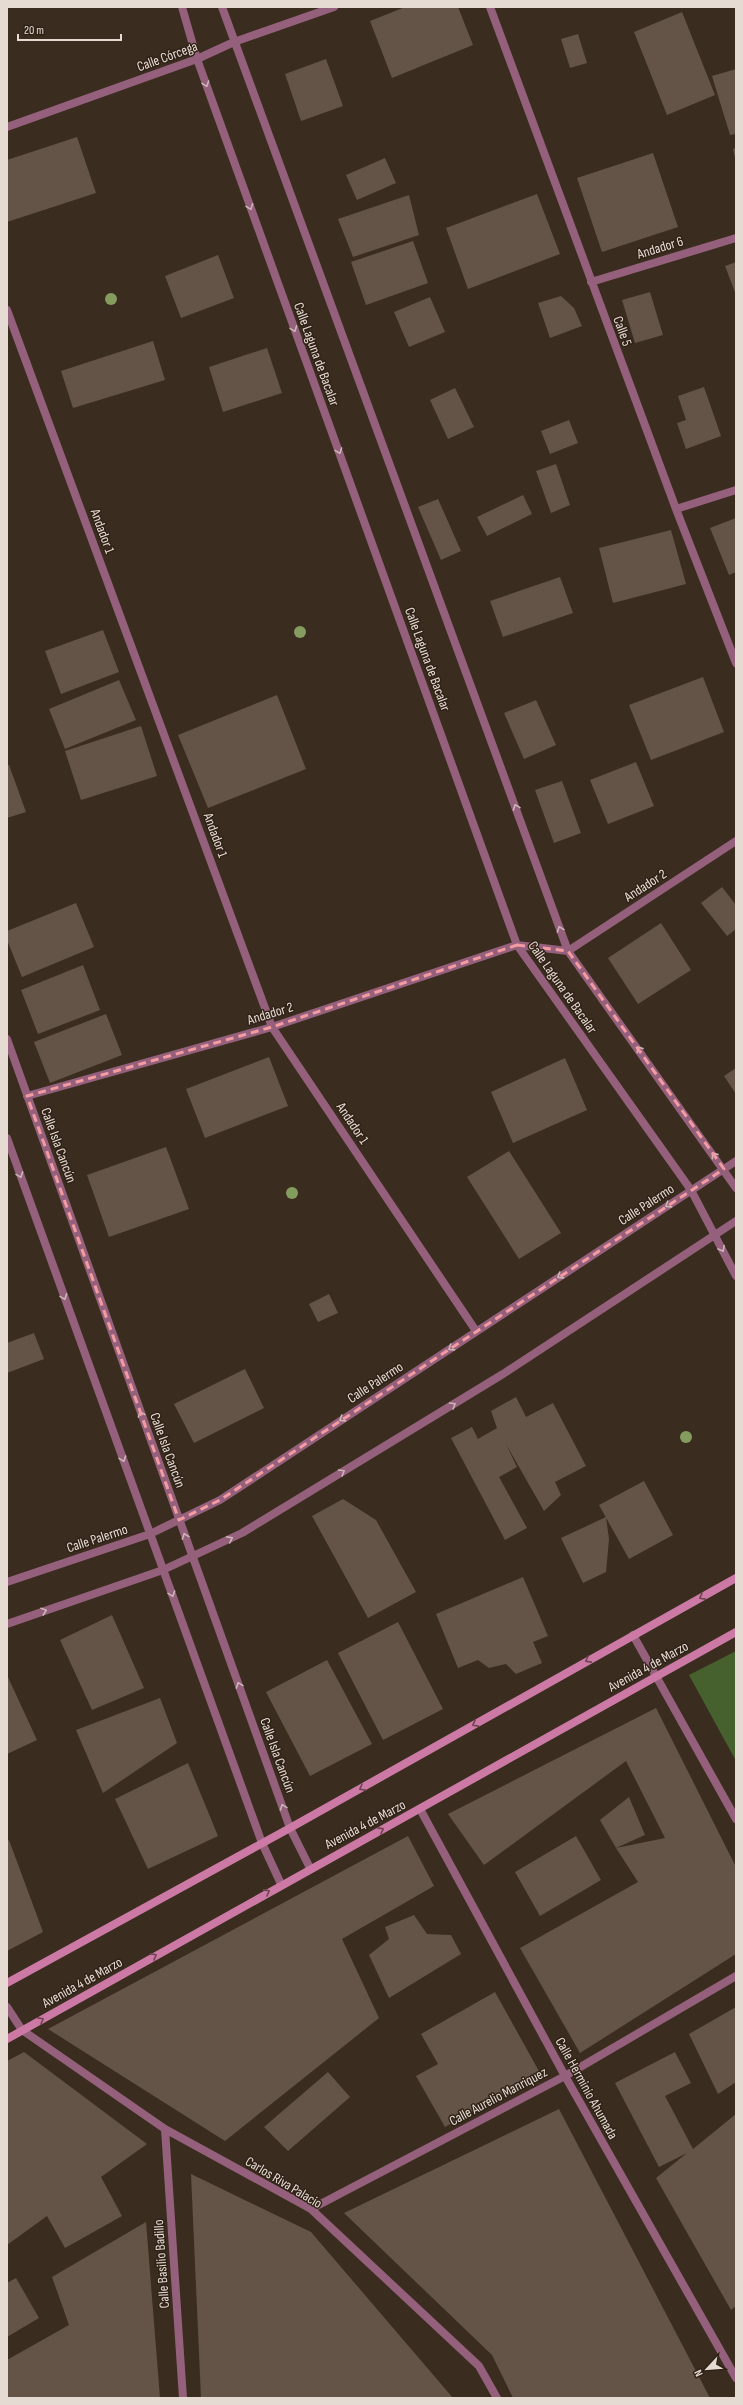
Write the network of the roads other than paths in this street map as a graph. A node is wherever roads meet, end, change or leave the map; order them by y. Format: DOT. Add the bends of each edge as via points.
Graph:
graph roads {
  1 [pos="182,7"];
  2 [pos="222,7"];
  3 [pos="334,7"];
  4 [pos="490,7"];
  5 [pos="234,42"];
  6 [pos="197,59"];
  7 [pos="7,127"];
  8 [pos="736,238"];
  9 [pos="591,282"];
  10 [pos="7,310"];
  11 [pos="736,490"];
  12 [pos="676,510"];
  13 [pos="736,663"];
  14 [pos="736,841"];
  15 [pos="517,945"];
  16 [pos="568,951"];
  17 [pos="272,1027"];
  18 [pos="7,1039"];
  19 [pos="27,1096"];
  20 [pos="7,1138"];
  21 [pos="736,1161"];
  22 [pos="724,1169"];
  23 [pos="736,1188"];
  24 [pos="691,1190"];
  25 [pos="736,1221"];
  26 [pos="715,1235"];
  27 [pos="736,1276"];
  28 [pos="476,1331"];
  29 [pos="179,1520"];
  30 [pos="150,1534"];
  31 [pos="193,1557"];
  32 [pos="163,1570"];
  33 [pos="736,1578"];
  34 [pos="7,1582"];
  35 [pos="7,1624"];
  36 [pos="736,1632"];
  37 [pos="633,1635"];
  38 [pos="655,1677"];
  39 [pos="420,1809"];
  40 [pos="736,1819"];
  41 [pos="290,1828"];
  42 [pos="262,1843"];
  43 [pos="310,1868"];
  44 [pos="281,1884"];
  45 [pos="736,1976"];
  46 [pos="7,1983"];
  47 [pos="7,2007"];
  48 [pos="22,2030"];
  49 [pos="7,2039"];
  50 [pos="565,2076"];
  51 [pos="166,2129"];
  52 [pos="311,2209"];
  53 [pos="736,2378"];
  54 [pos="183,2398"];
  55 [pos="496,2398"];
  1 -- 6 [label="street, Calle Laguna de Bacalar"];
  2 -- 5 [label="street, Calle Laguna de Bacalar"];
  3 -- 5 [label="street, Calle Córcega"];
  4 -- 9 [label="street, Calle 5"];
  5 -- 6 [label="street, Calle Córcega"];
  16 -- 5 [label="street, Calle Laguna de Bacalar, one-way"];
  6 -- 7 [label="street, Calle Córcega"];
  6 -- 15 [label="street, Calle Laguna de Bacalar, one-way"];
  8 -- 9 [label="street, Andador 6"];
  9 -- 12 [label="street, Calle 5"];
  10 -- 17 [label="street, Andador 1"];
  11 -- 12 [label="street"];
  12 -- 13 [label="street, Calle 5"];
  14 -- 16 [label="street, Andador 2"];
  15 -- 16 [label="street"];
  15 -- 17 [label="street, Andador 2"];
  15 -- 24 [label="street, Calle Laguna de Bacalar"];
  22 -- 16 [label="street, Calle Laguna de Bacalar, one-way"];
  17 -- 19 [label="street, Andador 2"];
  17 -- 28 [label="street, Andador 1"];
  18 -- 19 [label="street, Calle Isla Cancún"];
  29 -- 19 [label="street, Calle Isla Cancún, one-way"];
  20 -- 30 [label="street, one-way"];
  21 -- 22 [label="street, Calle Palermo"];
  22 -- 23 [label="street, Calle Laguna de Bacalar"];
  22 -- 24 [label="street, Calle Palermo"];
  24 -- 26 [label="street, Calle Laguna de Bacalar"];
  24 -- 28 [label="street, Calle Palermo, one-way"];
  25 -- 26 [label="street"];
  26 -- 27 [label="street, Calle Laguna de Bacalar, one-way"];
  31 -- 26 [label="street, one-way" via="242,1533 503,1374"];
  28 -- 29 [label="street, Calle Palermo, one-way" via="220,1500"];
  29 -- 30 [label="street, Calle Palermo"];
  31 -- 29 [label="street, Calle Isla Cancún, one-way"];
  30 -- 32 [label="street"];
  30 -- 34 [label="street, Calle Palermo"];
  31 -- 32 [label="street"];
  41 -- 31 [label="street, Calle Isla Cancún, one-way"];
  35 -- 32 [label="street, one-way"];
  32 -- 42 [label="street, one-way"];
  33 -- 37 [label="main road, one-way"];
  36 -- 38 [label="main road, Avenida 4 de Marzo"];
  37 -- 38 [label="street"];
  37 -- 41 [label="main road, one-way"];
  38 -- 39 [label="main road, Avenida 4 de Marzo"];
  38 -- 40 [label="street"];
  43 -- 39 [label="main road, Avenida 4 de Marzo, one-way"];
  39 -- 50 [label="street, Calle Herminio Ahumada"];
  41 -- 42 [label="main road"];
  41 -- 43 [label="street, Calle Isla Cancún"];
  42 -- 44 [label="street"];
  42 -- 46 [label="main road"];
  43 -- 44 [label="main road, Avenida 4 de Marzo"];
  48 -- 44 [label="main road, Avenida 4 de Marzo, one-way"];
  45 -- 50 [label="street, Calle Aurelio Manriquez"];
  47 -- 48 [label="street"];
  48 -- 49 [label="main road, Avenida 4 de Marzo"];
  48 -- 51 [label="street, Carlos Riva Palacio"];
  50 -- 52 [label="street, Calle Aurelio Manriquez"];
  50 -- 53 [label="street, Calle Herminio Ahumada"];
  51 -- 52 [label="street, Carlos Riva Palacio"];
  51 -- 54 [label="street, Calle Basilio Badillo"];
  52 -- 55 [label="street, Carlos Riva Palacio" via="479,2366"];
}
